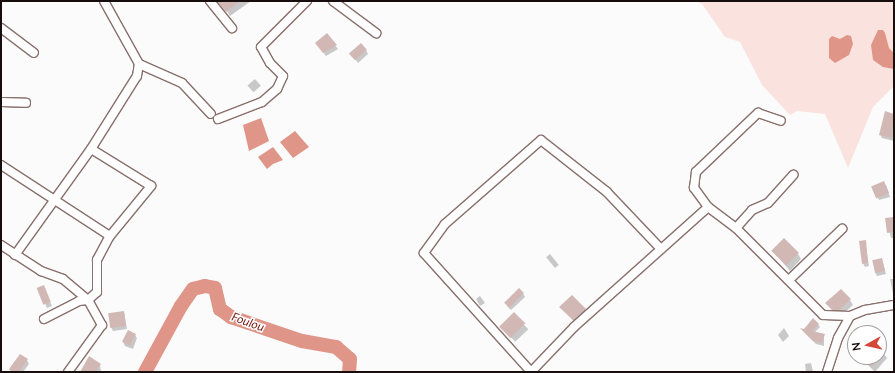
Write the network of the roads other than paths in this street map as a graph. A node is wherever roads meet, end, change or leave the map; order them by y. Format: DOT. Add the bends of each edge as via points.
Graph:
graph roads {
  1 [pos="104,1"];
  2 [pos="210,1"];
  3 [pos="307,1"];
  4 [pos="333,1"];
  5 [pos="1,28"];
  6 [pos="232,28"];
  7 [pos="376,33"];
  8 [pos="34,53"];
  9 [pos="139,64"];
  10 [pos="1,102"];
  11 [pos="26,103"];
  12 [pos="211,114"];
  13 [pos="218,119"];
  14 [pos="781,121"];
  15 [pos="91,150"];
  16 [pos="1,165"];
  17 [pos="793,175"];
  18 [pos="56,200"];
  19 [pos="708,207"];
  20 [pos="736,228"];
  21 [pos="842,229"];
  22 [pos="110,236"];
  23 [pos="1,245"];
  24 [pos="661,249"];
  25 [pos="15,255"];
  26 [pos="788,280"];
  27 [pos="88,300"];
  28 [pos="894,305"];
  29 [pos="850,316"];
  30 [pos="44,319"];
  31 [pos="68,372"];
  32 [pos="827,372"];
  1 -- 9 [label="street"];
  2 -- 6 [label="street"];
  3 -- 13 [label="street" via="261,47 270,63 283,76 278,89 262,102"];
  4 -- 7 [label="street"];
  5 -- 8 [label="street"];
  9 -- 12 [label="street" via="182,83"];
  9 -- 15 [label="street" via="137,76"];
  10 -- 11 [label="street"];
  14 -- 19 [label="street" via="758,113 696,172 694,188"];
  15 -- 18 [label="street"];
  15 -- 22 [label="street" via="151,186"];
  16 -- 18 [label="street"];
  17 -- 20 [label="street" via="768,203 752,210"];
  18 -- 22 [label="street"];
  18 -- 25 [label="street"];
  19 -- 20 [label="street"];
  19 -- 24 [label="street"];
  20 -- 26 [label="street"];
  21 -- 26 [label="street"];
  22 -- 27 [label="street" via="96,260 97,292"];
  23 -- 25 [label="street"];
  24 -- 24 [label="street" via="574,327 531,372 424,253 445,224 541,140 608,192"];
  25 -- 27 [label="street" via="41,271 63,279"];
  26 -- 29 [label="street" via="823,316"];
  27 -- 30 [label="street" via="79,301"];
  27 -- 31 [label="street" via="102,325"];
  28 -- 29 [label="street" via="865,310"];
  29 -- 32 [label="street" via="838,338"];
}
